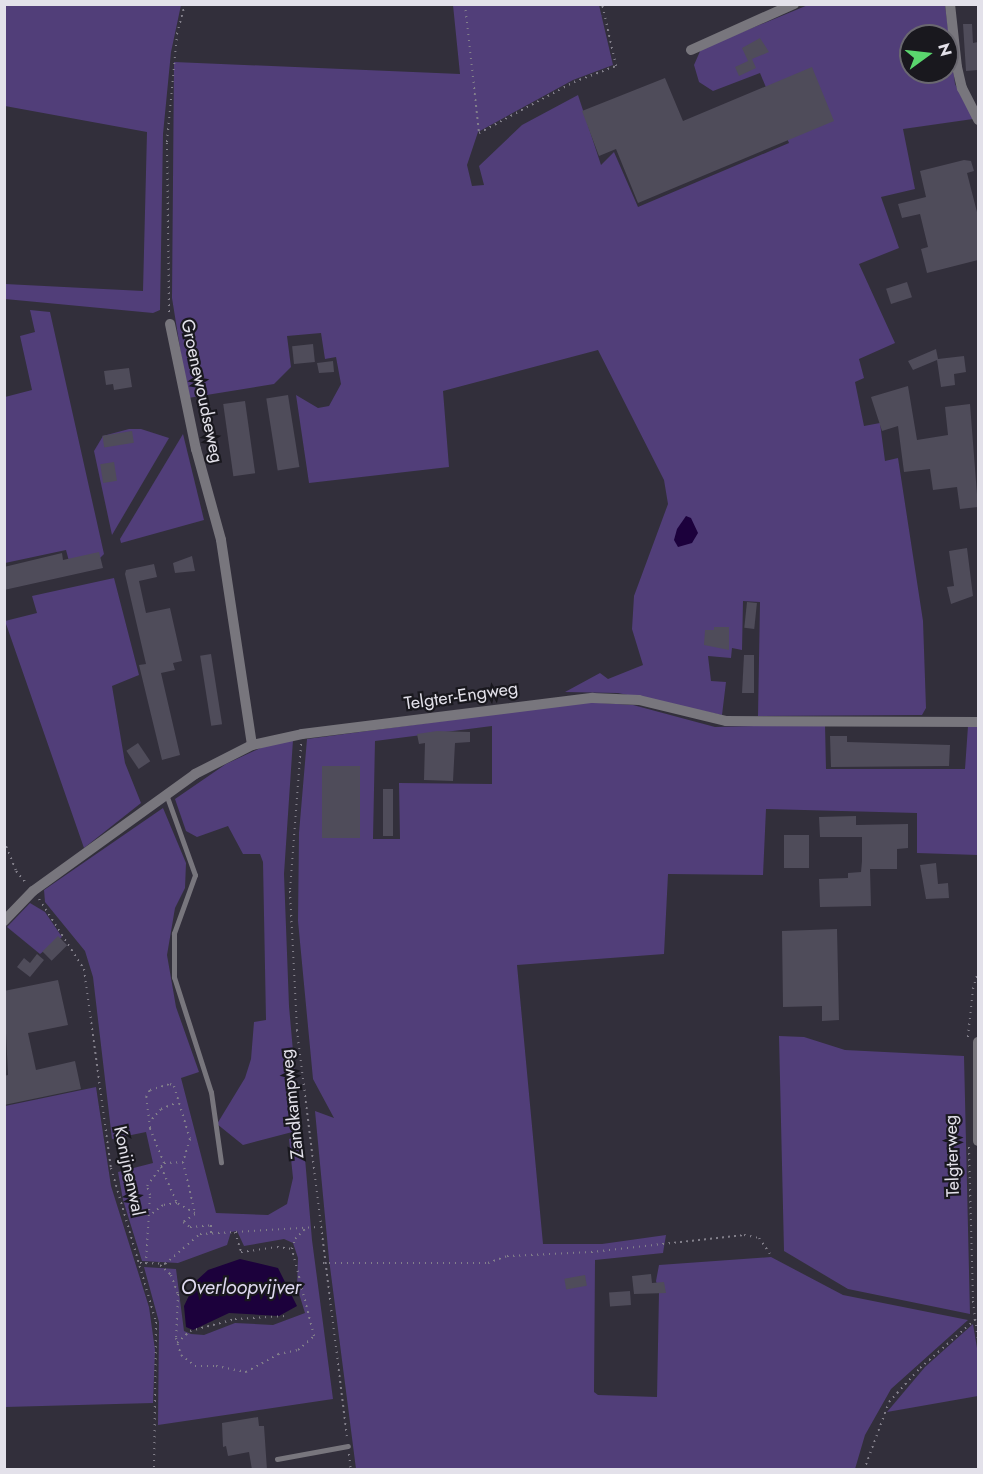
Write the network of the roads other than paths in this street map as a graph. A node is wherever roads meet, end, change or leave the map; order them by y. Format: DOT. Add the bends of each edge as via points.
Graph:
graph roads {
  1 [pos="794,4"];
  2 [pos="950,4"];
  3 [pos="691,50"];
  4 [pos="978,120"];
  5 [pos="170,324"];
  6 [pos="978,722"];
  7 [pos="252,745"];
  8 [pos="166,794"];
  9 [pos="4,921"];
  10 [pos="973,1044"];
  11 [pos="974,1142"];
  12 [pos="221,1161"];
  13 [pos="348,1446"];
  14 [pos="277,1459"];
  1 -- 3 [label="street"];
  2 -- 4 [label="street" via="962,88"];
  5 -- 7 [label="street, Groenewoudseweg" via="196,449 221,540"];
  6 -- 7 [label="street, Telgter-Engweg" via="726,721 639,700 593,698 302,734"];
  7 -- 8 [label="street, Telgter-Engweg" via="195,774"];
  8 -- 9 [label="street, Telgter-Engweg" via="33,891"];
  8 -- 12 [label="lane" via="195,875 174,933 174,977 211,1092"];
  10 -- 11 [label="street, Telgterweg"];
  13 -- 14 [label="lane"];
}
